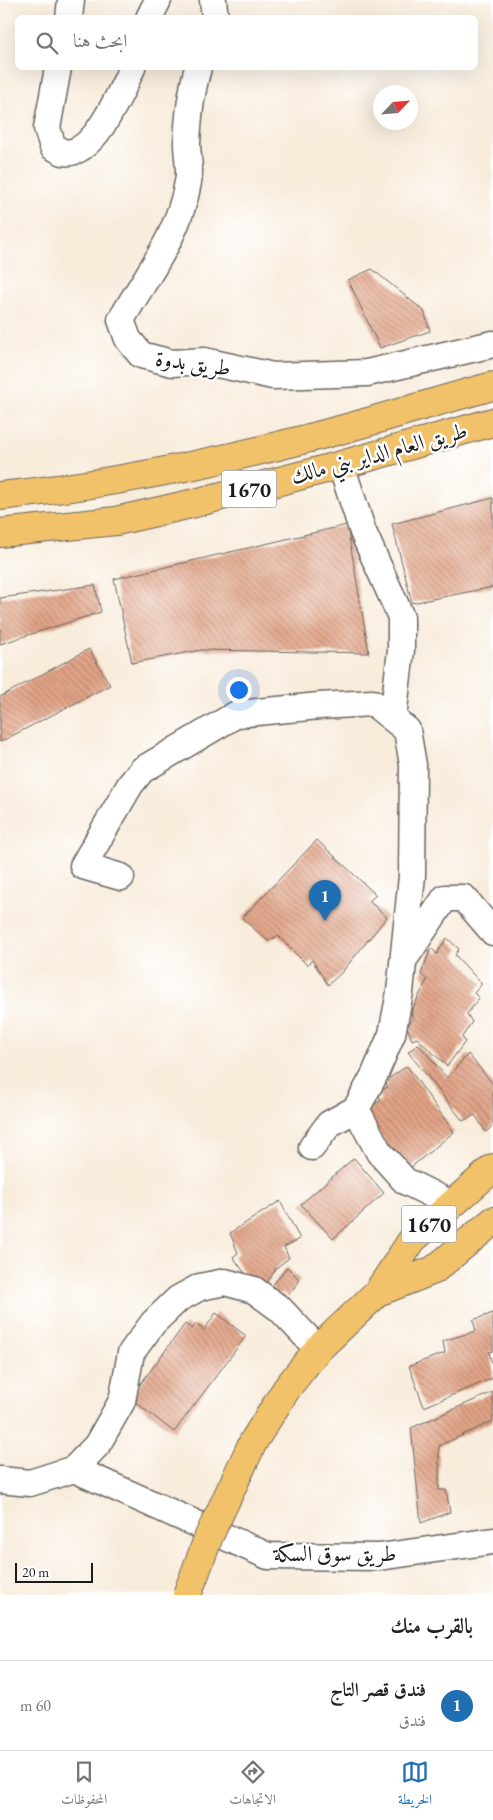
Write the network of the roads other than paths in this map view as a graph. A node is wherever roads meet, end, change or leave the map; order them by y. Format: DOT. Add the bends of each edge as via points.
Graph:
graph roads {
  1 [pos="71,0"];
  2 [pos="158,0"];
  3 [pos="213,0"];
  4 [pos="69,15"];
  5 [pos="150,15"];
  6 [pos="215,15"];
  7 [pos="58,70"];
  8 [pos="131,70"];
  9 [pos="197,70"];
  10 [pos="493,344"];
  11 [pos="493,386"];
  12 [pos="493,422"];
  13 [pos="341,465"];
  14 [pos="0,496"];
  15 [pos="0,533"];
  16 [pos="393,718"];
  17 [pos="122,877"];
  18 [pos="493,932"];
  19 [pos="405,957"];
  20 [pos="356,1109"];
  21 [pos="312,1147"];
  22 [pos="493,1168"];
  23 [pos="450,1204"];
  24 [pos="493,1221"];
  25 [pos="378,1292"];
  26 [pos="318,1349"];
  27 [pos="74,1469"];
  28 [pos="0,1480"];
  29 [pos="493,1541"];
  30 [pos="187,1595"];
  1 -- 4 [label="street"];
  2 -- 5 [label="street"];
  3 -- 6 [label="street"];
  7 -- 8 [label="street" via="47,128 53,147 65,152 81,148 108,117"];
  9 -- 10 [label="street, طريق بدوة" via="187,142 189,180 182,206 173,234 121,320 128,339 141,355 172,363 204,361 273,376 367,373"];
  11 -- 14 [label="highway, طريق العام الداير بني مالك / 1670" via="241,454 118,480"];
  12 -- 13 [label="highway, طريق العام الداير بني مالك / 1670"];
  13 -- 15 [label="highway, طريق العام الداير بني مالك / 1670" via="116,521"];
  13 -- 16 [label="street" via="363,532 401,617 401,650"];
  16 -- 17 [label="street" via="374,703 237,714 221,723 142,770 130,785 82,866"];
  16 -- 19 [label="street" via="407,730 413,765 412,876"];
  18 -- 19 [label="street" via="464,898 445,898"];
  19 -- 20 [label="street" via="392,1034"];
  20 -- 21 [label="street" via="329,1124"];
  20 -- 23 [label="street" via="379,1152 406,1181"];
  22 -- 23 [label="highway, 1670"];
  23 -- 25 [label="highway, 1670" via="412,1240"];
  24 -- 25 [label="highway, 1670" via="434,1270"];
  25 -- 26 [label="highway"];
  26 -- 27 [label="street" via="280,1309 254,1290 225,1282 200,1287 178,1299 153,1322 132,1353 122,1401 97,1445"];
  26 -- 30 [label="highway, bridge" via="287,1388 253,1442 209,1536"];
  27 -- 28 [label="street" via="30,1483"];
  27 -- 29 [label="street, طريق سوق السكة" via="268,1556 379,1557"];
}
